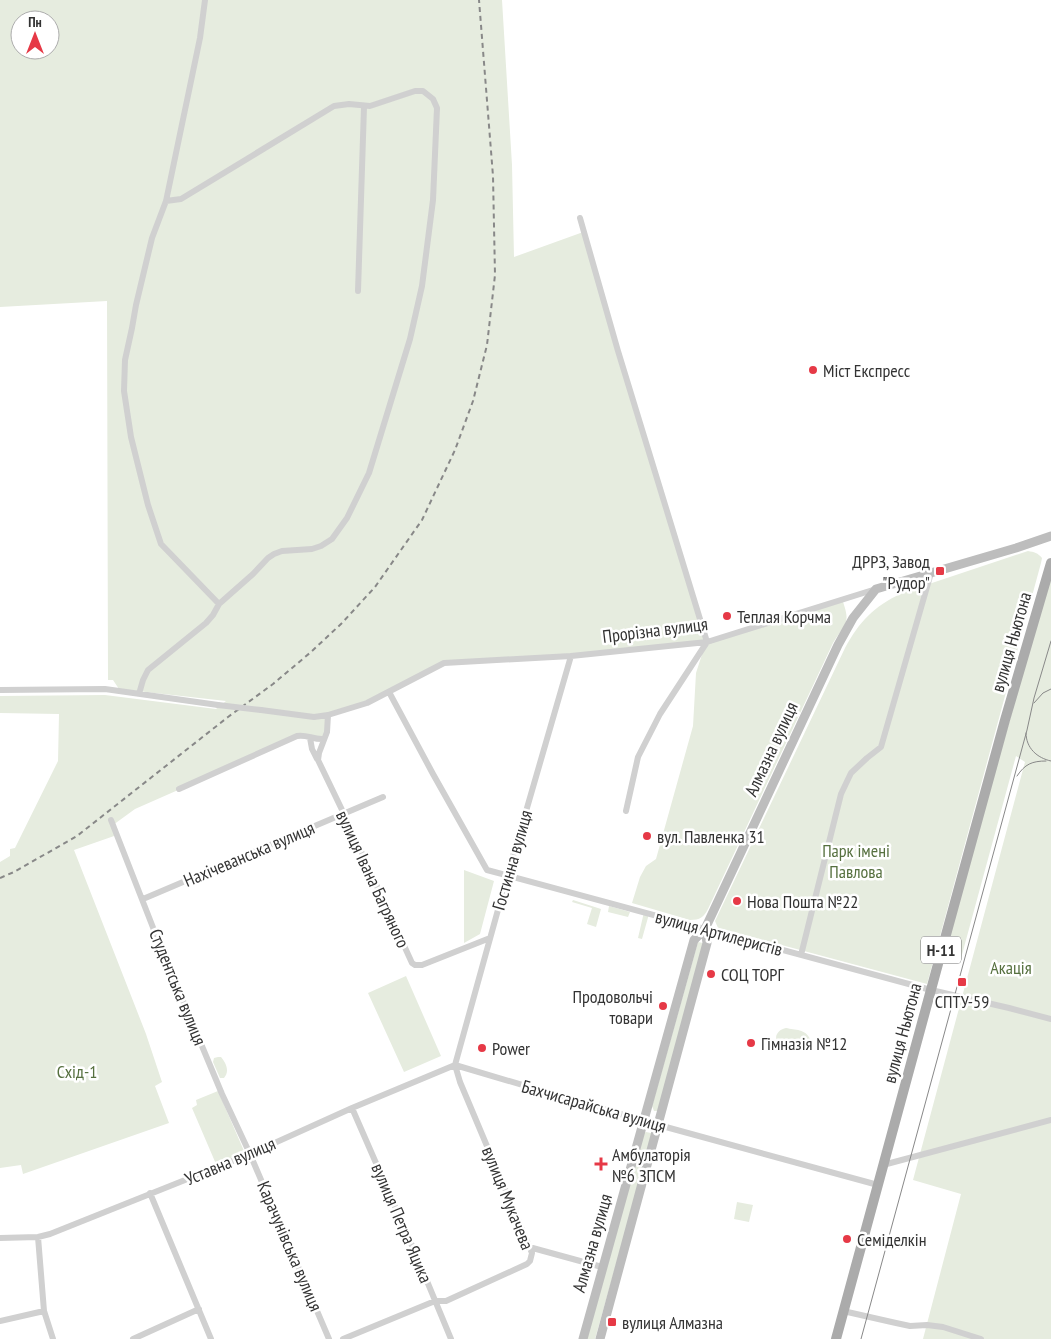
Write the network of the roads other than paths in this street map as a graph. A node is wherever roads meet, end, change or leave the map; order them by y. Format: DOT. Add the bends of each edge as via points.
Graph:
graph roads {
  1 [pos="205,0"];
  2 [pos="364,106"];
  3 [pos="166,201"];
  4 [pos="580,218"];
  5 [pos="358,291"];
  6 [pos="1051,536"];
  7 [pos="1051,563"];
  8 [pos="931,573"];
  9 [pos="876,589"];
  10 [pos="219,604"];
  11 [pos="707,642"];
  12 [pos="571,656"];
  13 [pos="0,690"];
  14 [pos="389,692"];
  15 [pos="139,694"];
  16 [pos="328,715"];
  17 [pos="310,738"];
  18 [pos="324,739"];
  19 [pos="318,760"];
  20 [pos="179,789"];
  21 [pos="383,797"];
  22 [pos="626,811"];
  23 [pos="344,814"];
  24 [pos="111,820"];
  25 [pos="508,876"];
  26 [pos="142,899"];
  27 [pos="705,929"];
  28 [pos="490,938"];
  29 [pos="801,955"];
  30 [pos="931,990"];
  31 [pos="1051,1019"];
  32 [pos="455,1065"];
  33 [pos="352,1108"];
  34 [pos="1051,1120"];
  35 [pos="644,1121"];
  36 [pos="659,1125"];
  37 [pos="250,1154"];
  38 [pos="883,1165"];
  39 [pos="878,1185"];
  40 [pos="150,1193"];
  41 [pos="38,1237"];
  42 [pos="0,1238"];
  43 [pos="529,1247"];
  44 [pos="602,1267"];
  45 [pos="435,1300"];
  46 [pos="199,1309"];
  47 [pos="843,1311"];
  48 [pos="44,1312"];
  49 [pos="0,1321"];
  50 [pos="53,1339"];
  51 [pos="133,1339"];
  52 [pos="211,1339"];
  53 [pos="330,1339"];
  54 [pos="343,1339"];
  55 [pos="451,1339"];
  56 [pos="583,1339"];
  57 [pos="600,1339"];
  58 [pos="836,1339"];
  59 [pos="981,1339"];
  1 -- 3 [label="street"];
  2 -- 3 [label="street" via="334,106 181,199"];
  2 -- 5 [label="street"];
  2 -- 10 [label="street" via="423,91 433,99 437,108 433,200 422,286 410,339 369,474 347,518 332,539 312,549 274,554"];
  3 -- 10 [label="street" via="152,238 136,305 125,360 124,391 131,437 161,544"];
  4 -- 11 [label="street"];
  6 -- 8 [label="street, Прорізна вулиця"];
  7 -- 30 [label="main road, вулиця Ньютона / Н-11"];
  8 -- 9 [label="street, Прорізна вулиця"];
  8 -- 29 [label="street" via="881,747 851,773 842,794"];
  9 -- 11 [label="street, Прорізна вулиця"];
  9 -- 27 [label="street, Алмазна вулиця" via="853,618 838,645"];
  10 -- 15 [label="street" via="206,623 148,670"];
  11 -- 12 [label="street, Прорізна вулиця"];
  11 -- 22 [label="street" via="660,714 638,757"];
  12 -- 14 [label="street, Прорізна вулиця" via="444,663"];
  12 -- 25 [label="street, Гостинна вулиця"];
  13 -- 15 [label="street, Прорізна вулиця" via="105,690"];
  14 -- 16 [label="street, Прорізна вулиця"];
  14 -- 25 [label="street, вулиця Артилеристів" via="486,870"];
  15 -- 16 [label="street, Прорізна вулиця, bridge" via="314,716"];
  16 -- 18 [label="street"];
  17 -- 18 [label="street"];
  17 -- 19 [label="street, вулиця Івана Багряного"];
  17 -- 20 [label="street" via="297,736"];
  18 -- 19 [label="street"];
  19 -- 23 [label="street, вулиця Івана Багряного"];
  21 -- 23 [label="street, Нахічеванська вулиця"];
  23 -- 26 [label="street, Нахічеванська вулиця"];
  23 -- 28 [label="street, вулиця Івана Багряного" via="412,963 422,965"];
  24 -- 26 [label="street, Студентська вулиця"];
  25 -- 27 [label="street, вулиця Артилеристів"];
  25 -- 28 [label="street, Гостинна вулиця"];
  26 -- 37 [label="street, Студентська вулиця"];
  27 -- 29 [label="street, вулиця Артилеристів"];
  27 -- 35 [label="street, Алмазна вулиця" via="694,940"];
  27 -- 36 [label="street, Алмазна вулиця" via="708,944"];
  28 -- 32 [label="street, Гостинна вулиця"];
  29 -- 30 [label="street, вулиця Артилеристів"];
  30 -- 31 [label="street, вулиця Артилеристів"];
  30 -- 38 [label="main road, вулиця Ньютона / Н-11"];
  32 -- 33 [label="street, Уставна вулиця"];
  32 -- 35 [label="street, Бахчисарайська вулиця"];
  32 -- 43 [label="street, вулиця Мукачева"];
  33 -- 37 [label="street, Уставна вулиця"];
  33 -- 45 [label="street, вулиця Петра Яцика"];
  34 -- 38 [label="street"];
  35 -- 36 [label="street, Бахчисарайська вулиця"];
  35 -- 44 [label="street, Алмазна вулиця"];
  36 -- 39 [label="street, Бахчисарайська вулиця"];
  36 -- 57 [label="street, Алмазна вулиця"];
  37 -- 40 [label="street, Уставна вулиця"];
  37 -- 53 [label="street, Карачунівська вулиця"];
  38 -- 39 [label="main road, вулиця Ньютона / Н-11"];
  39 -- 47 [label="main road, вулиця Ньютона / Н-11"];
  40 -- 41 [label="street, Уставна вулиця"];
  40 -- 46 [label="street"];
  41 -- 42 [label="street, Уставна вулиця"];
  41 -- 48 [label="street"];
  43 -- 44 [label="street"];
  43 -- 45 [label="street, вулиця Мукачева" via="532,1253 527,1264 446,1301"];
  44 -- 56 [label="street, Алмазна вулиця"];
  45 -- 54 [label="street"];
  45 -- 55 [label="street, вулиця Петра Яцика"];
  46 -- 51 [label="street"];
  46 -- 52 [label="street"];
  47 -- 58 [label="main road, вулиця Ньютона / Н-11"];
  47 -- 59 [label="street" via="896,1324 943,1327"];
  48 -- 49 [label="street"];
  48 -- 50 [label="street"];
}
